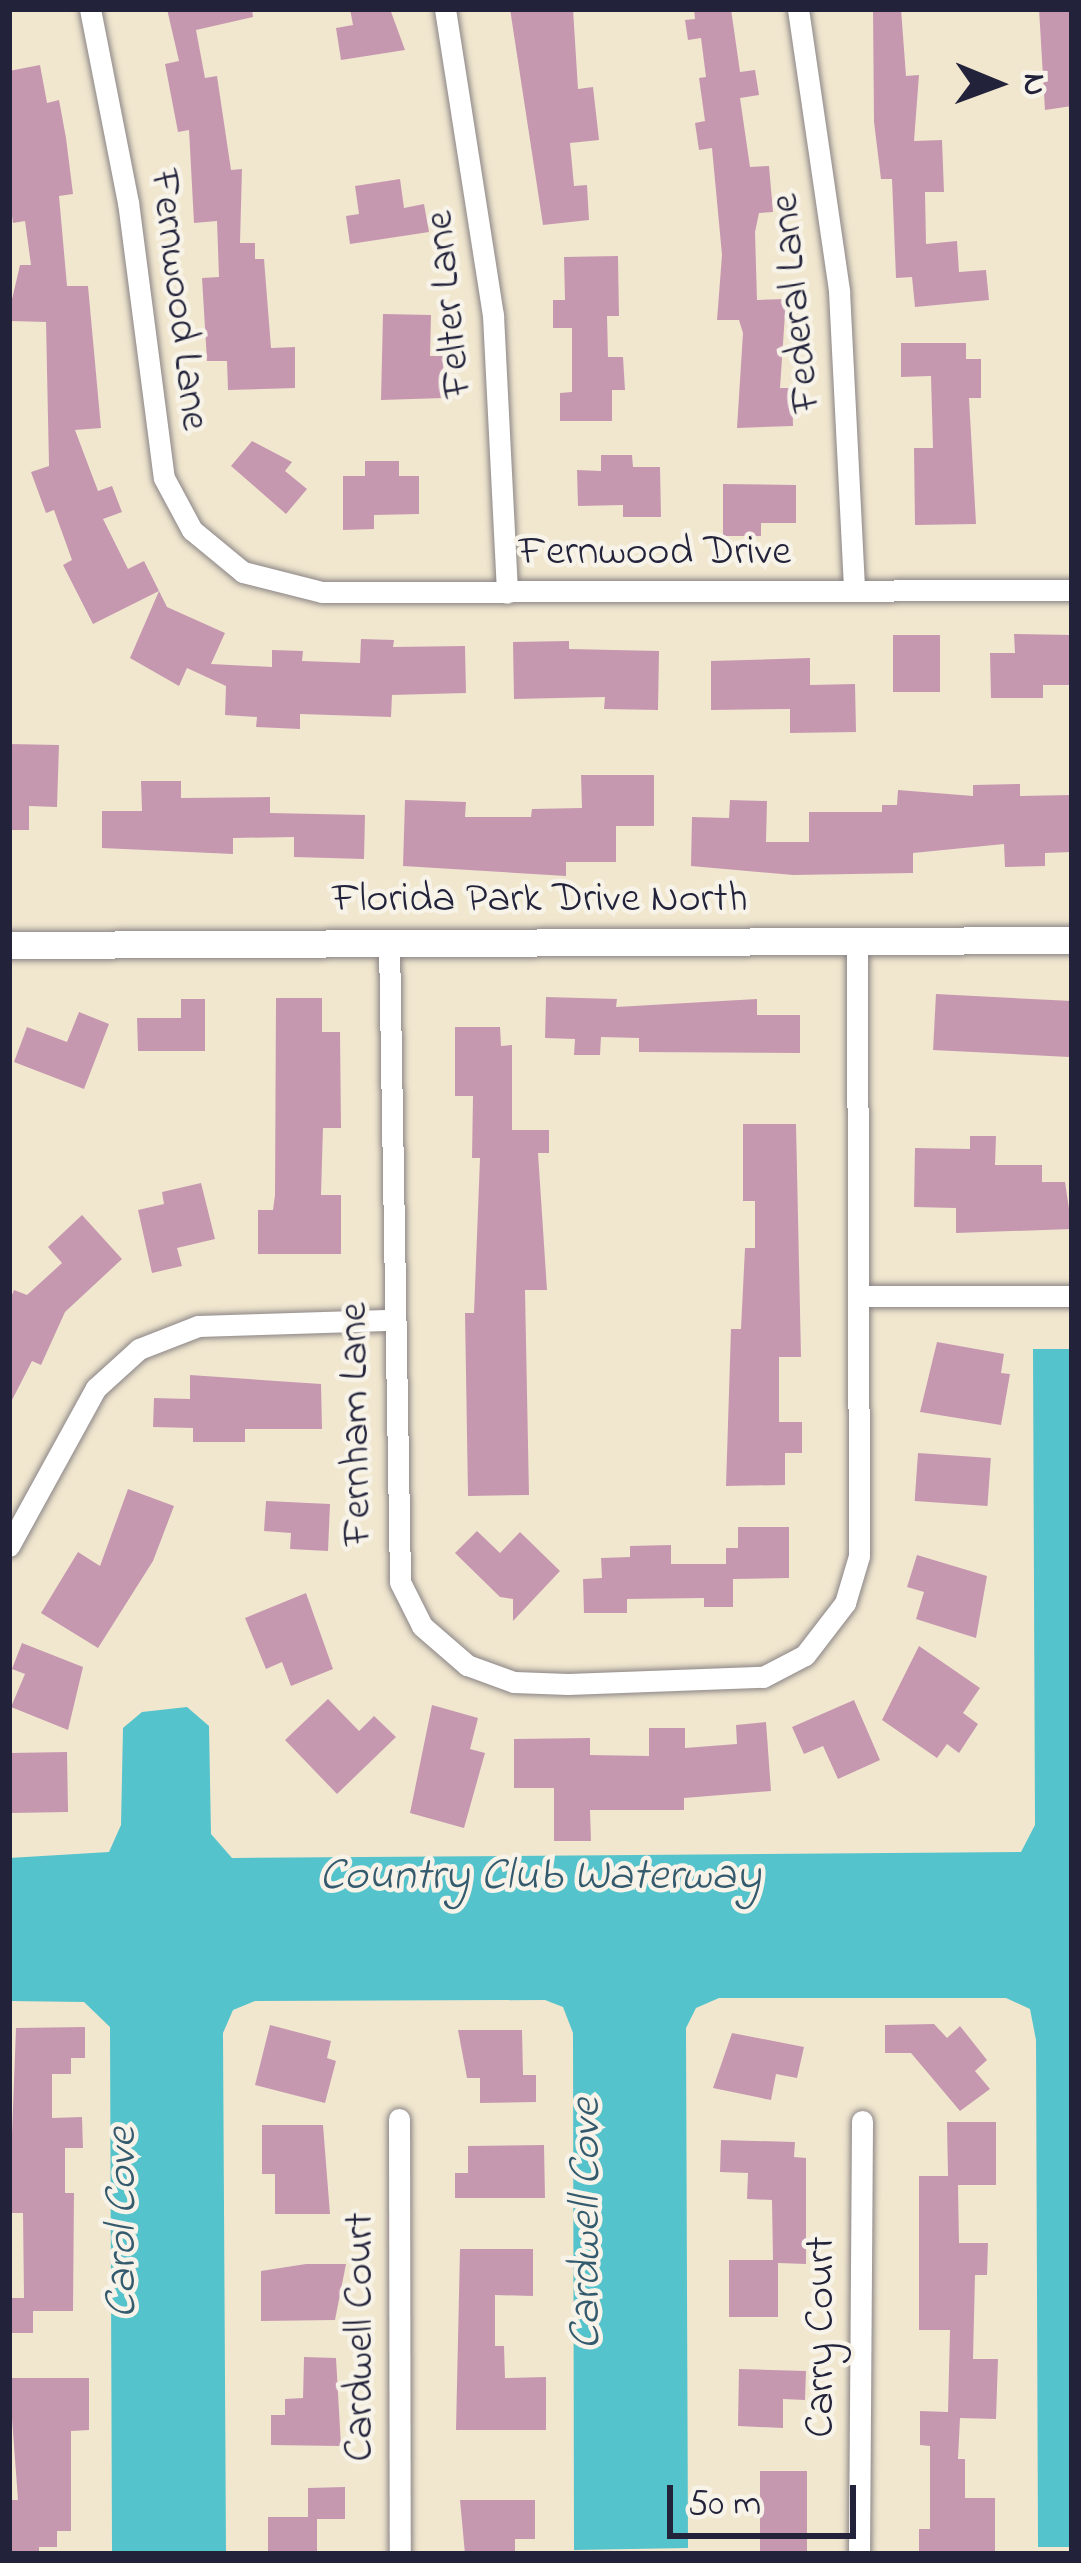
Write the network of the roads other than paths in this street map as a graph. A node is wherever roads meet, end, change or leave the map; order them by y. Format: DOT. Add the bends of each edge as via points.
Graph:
graph roads {
  1 [pos="90,9"];
  2 [pos="445,9"];
  3 [pos="798,9"];
  4 [pos="243,572"];
  5 [pos="1072,590"];
  6 [pos="854,592"];
  7 [pos="507,593"];
  8 [pos="1072,940"];
  9 [pos="857,941"];
  10 [pos="389,943"];
  11 [pos="9,945"];
  12 [pos="862,1296"];
  13 [pos="1072,1296"];
  14 [pos="394,1320"];
  15 [pos="9,1546"];
  16 [pos="399,2119"];
  17 [pos="862,2121"];
  18 [pos="400,2554"];
  19 [pos="859,2554"];
  1 -- 4 [label="street, Fernwood Lane" via="128,202 164,478 193,530"];
  2 -- 7 [label="street, Felter Lane" via="493,315"];
  3 -- 6 [label="street, Federal Lane" via="839,290"];
  4 -- 7 [label="street, Fernwood Drive" via="302,591"];
  5 -- 6 [label="street, Fernwood Drive"];
  6 -- 7 [label="street, Fernwood Drive"];
  8 -- 9 [label="street, Florida Park Drive North"];
  9 -- 10 [label="street, Florida Park Drive North"];
  9 -- 12 [label="street, Fernham Lane"];
  10 -- 11 [label="street, Florida Park Drive North"];
  10 -- 14 [label="street, Fernham Lane"];
  12 -- 13 [label="street"];
  12 -- 14 [label="street, Fernham Lane" via="859,1556 851,1585 836,1621 805,1655 739,1682 514,1682 440,1646 410,1606 395,1555"];
  14 -- 15 [label="street" via="198,1326 139,1349 96,1388"];
  16 -- 18 [label="street, Cardwell Court"];
  17 -- 19 [label="street, Carry Court"];
}
